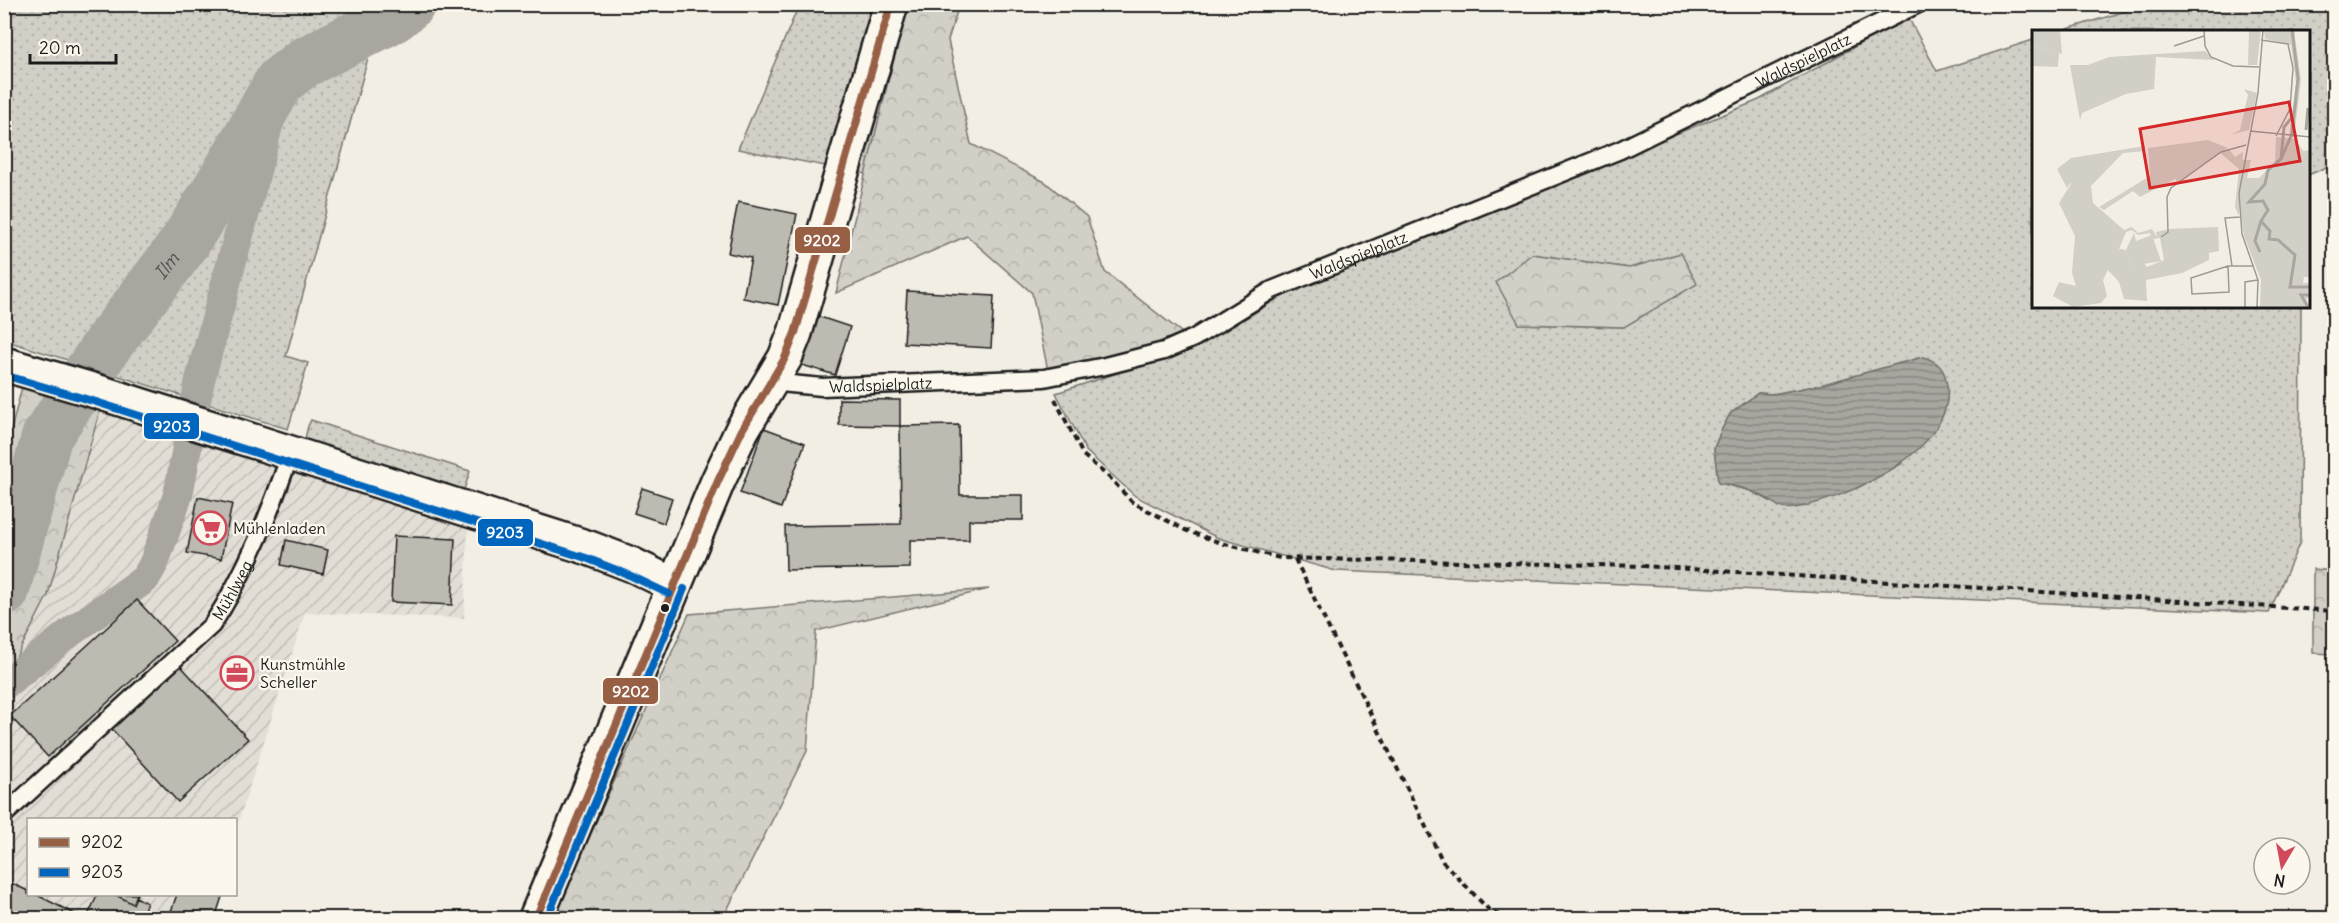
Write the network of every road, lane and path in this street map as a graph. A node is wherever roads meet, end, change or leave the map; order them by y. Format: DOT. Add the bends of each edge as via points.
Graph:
graph roads {
  1 [pos="891,4"];
  2 [pos="1918,4"];
  3 [pos="4,364"];
  4 [pos="1044,378"];
  5 [pos="771,382"];
  6 [pos="291,452"];
  7 [pos="1295,559"];
  8 [pos="674,585"];
  9 [pos="2334,611"];
  10 [pos="4,815"];
  11 [pos="536,918"];
  12 [pos="1505,918"];
  1 -- 5 [label="street" via="795,333"];
  2 -- 4 [label="lane, Waldspielplatz" via="1620,150 1272,290 1194,338 1164,351"];
  3 -- 6 [label="street"];
  4 -- 5 [label="lane, Waldspielplatz" via="822,387"];
  4 -- 7 [label="path" via="1083,455 1132,502 1185,530 1221,543"];
  5 -- 8 [label="street" via="734,447"];
  6 -- 8 [label="street" via="600,552"];
  6 -- 10 [label="lane, Mühlweg" via="248,563 212,626"];
  7 -- 9 [label="path" via="1644,566"];
  7 -- 12 [label="path" via="1443,862 1490,911"];
  8 -- 11 [label="street"];
}
